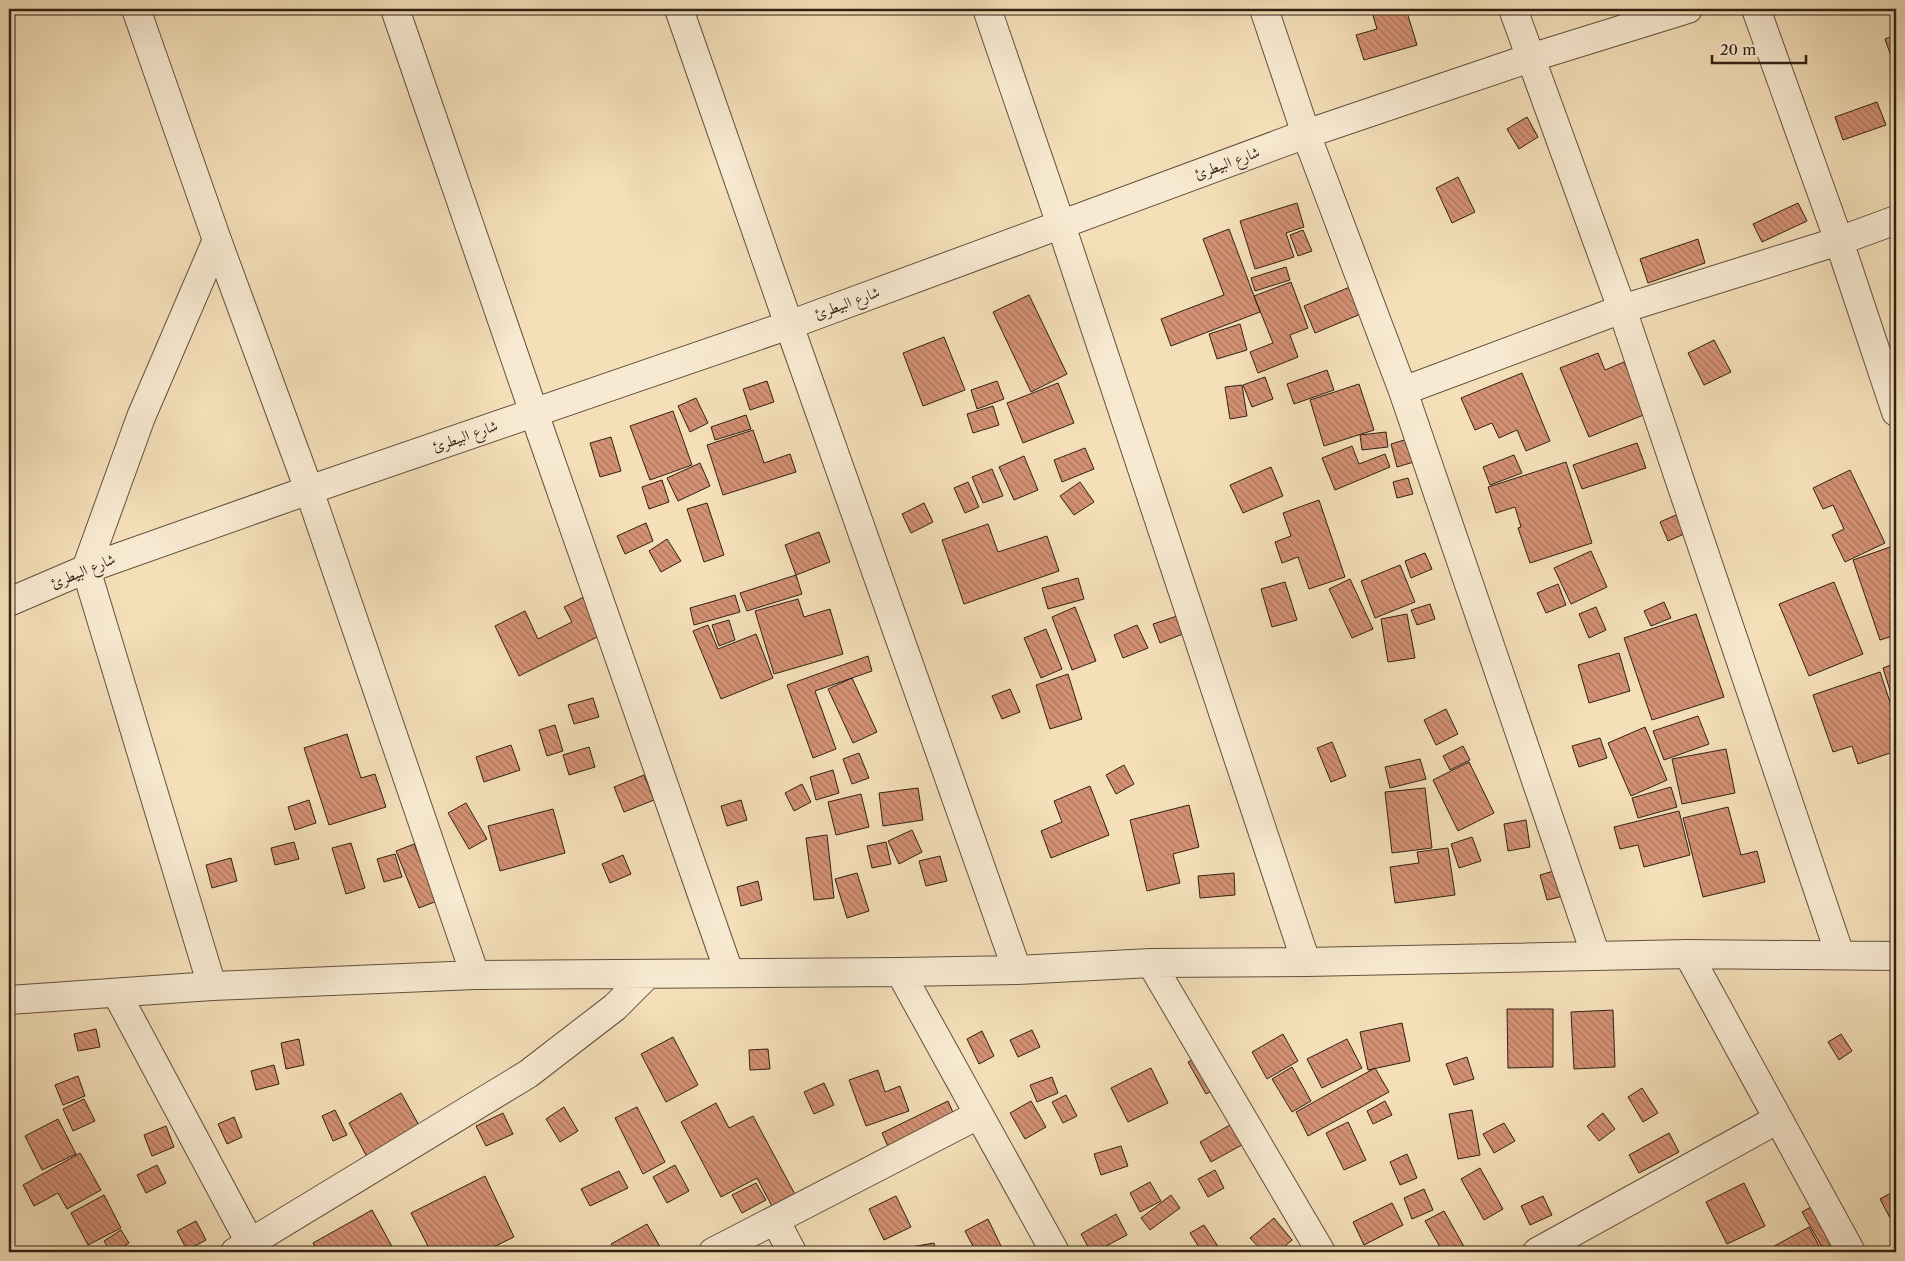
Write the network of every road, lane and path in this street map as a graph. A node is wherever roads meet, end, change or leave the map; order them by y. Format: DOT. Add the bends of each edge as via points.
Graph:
graph roads {
  1 [pos="136,9"];
  2 [pos="395,9"];
  3 [pos="679,9"];
  4 [pos="987,9"];
  5 [pos="1264,9"];
  6 [pos="1513,9"];
  7 [pos="1688,9"];
  8 [pos="1756,9"];
  9 [pos="1530,58"];
  10 [pos="1306,134"];
  11 [pos="1896,220"];
  12 [pos="1061,225"];
  13 [pos="217,240"];
  14 [pos="1839,241"];
  15 [pos="1622,309"];
  16 [pos="788,325"];
  17 [pos="1403,391"];
  18 [pos="1896,412"];
  19 [pos="534,413"];
  20 [pos="309,490"];
  21 [pos="86,569"];
  22 [pos="9,602"];
  23 [pos="1688,954"];
  24 [pos="1840,955"];
  25 [pos="1596,956"];
  26 [pos="1896,956"];
  27 [pos="1306,962"];
  28 [pos="1152,963"];
  29 [pos="1017,970"];
  30 [pos="729,972"];
  31 [pos="900,972"];
  32 [pos="648,974"];
  33 [pos="475,975"];
  34 [pos="212,986"];
  35 [pos="117,994"];
  36 [pos="9,1000"];
  37 [pos="978,1115"];
  38 [pos="1778,1119"];
  39 [pos="775,1220"];
  40 [pos="247,1250"];
  41 [pos="713,1252"];
  42 [pos="792,1252"];
  43 [pos="1055,1252"];
  44 [pos="1320,1252"];
  45 [pos="1537,1252"];
  46 [pos="1851,1252"];
  1 -- 13 [label="street"];
  2 -- 19 [label="street"];
  3 -- 16 [label="street"];
  4 -- 12 [label="street"];
  5 -- 10 [label="street"];
  6 -- 9 [label="street"];
  7 -- 9 [label="street, شارع البيطرئ"];
  8 -- 14 [label="street"];
  9 -- 10 [label="street, شارع البيطرئ"];
  9 -- 15 [label="street"];
  10 -- 12 [label="street, شارع البيطرئ"];
  10 -- 17 [label="street"];
  11 -- 14 [label="street"];
  12 -- 16 [label="street, شارع البيطرئ"];
  12 -- 27 [label="street"];
  13 -- 20 [label="street"];
  13 -- 21 [label="street" via="141,417"];
  14 -- 15 [label="street"];
  14 -- 18 [label="street"];
  15 -- 17 [label="street"];
  15 -- 24 [label="street"];
  16 -- 19 [label="street, شارع البيطرئ"];
  16 -- 29 [label="street"];
  17 -- 25 [label="street"];
  19 -- 20 [label="street, شارع البيطرئ"];
  19 -- 30 [label="street"];
  20 -- 21 [label="street, شارع البيطرئ"];
  20 -- 33 [label="street"];
  21 -- 22 [label="street, شارع البيطرئ"];
  21 -- 34 [label="street"];
  23 -- 24 [label="street"];
  23 -- 25 [label="street"];
  23 -- 38 [label="street"];
  24 -- 26 [label="street"];
  25 -- 27 [label="street"];
  27 -- 28 [label="street"];
  28 -- 29 [label="street"];
  28 -- 44 [label="street"];
  29 -- 31 [label="street"];
  30 -- 31 [label="street"];
  30 -- 32 [label="street"];
  31 -- 37 [label="street"];
  32 -- 33 [label="street"];
  32 -- 40 [label="street" via="615,1007 528,1074"];
  33 -- 34 [label="street"];
  34 -- 35 [label="street"];
  35 -- 36 [label="street"];
  35 -- 40 [label="street"];
  37 -- 39 [label="street"];
  37 -- 43 [label="street"];
  38 -- 45 [label="street"];
  38 -- 46 [label="street"];
  39 -- 41 [label="street"];
  39 -- 42 [label="street"];
}
